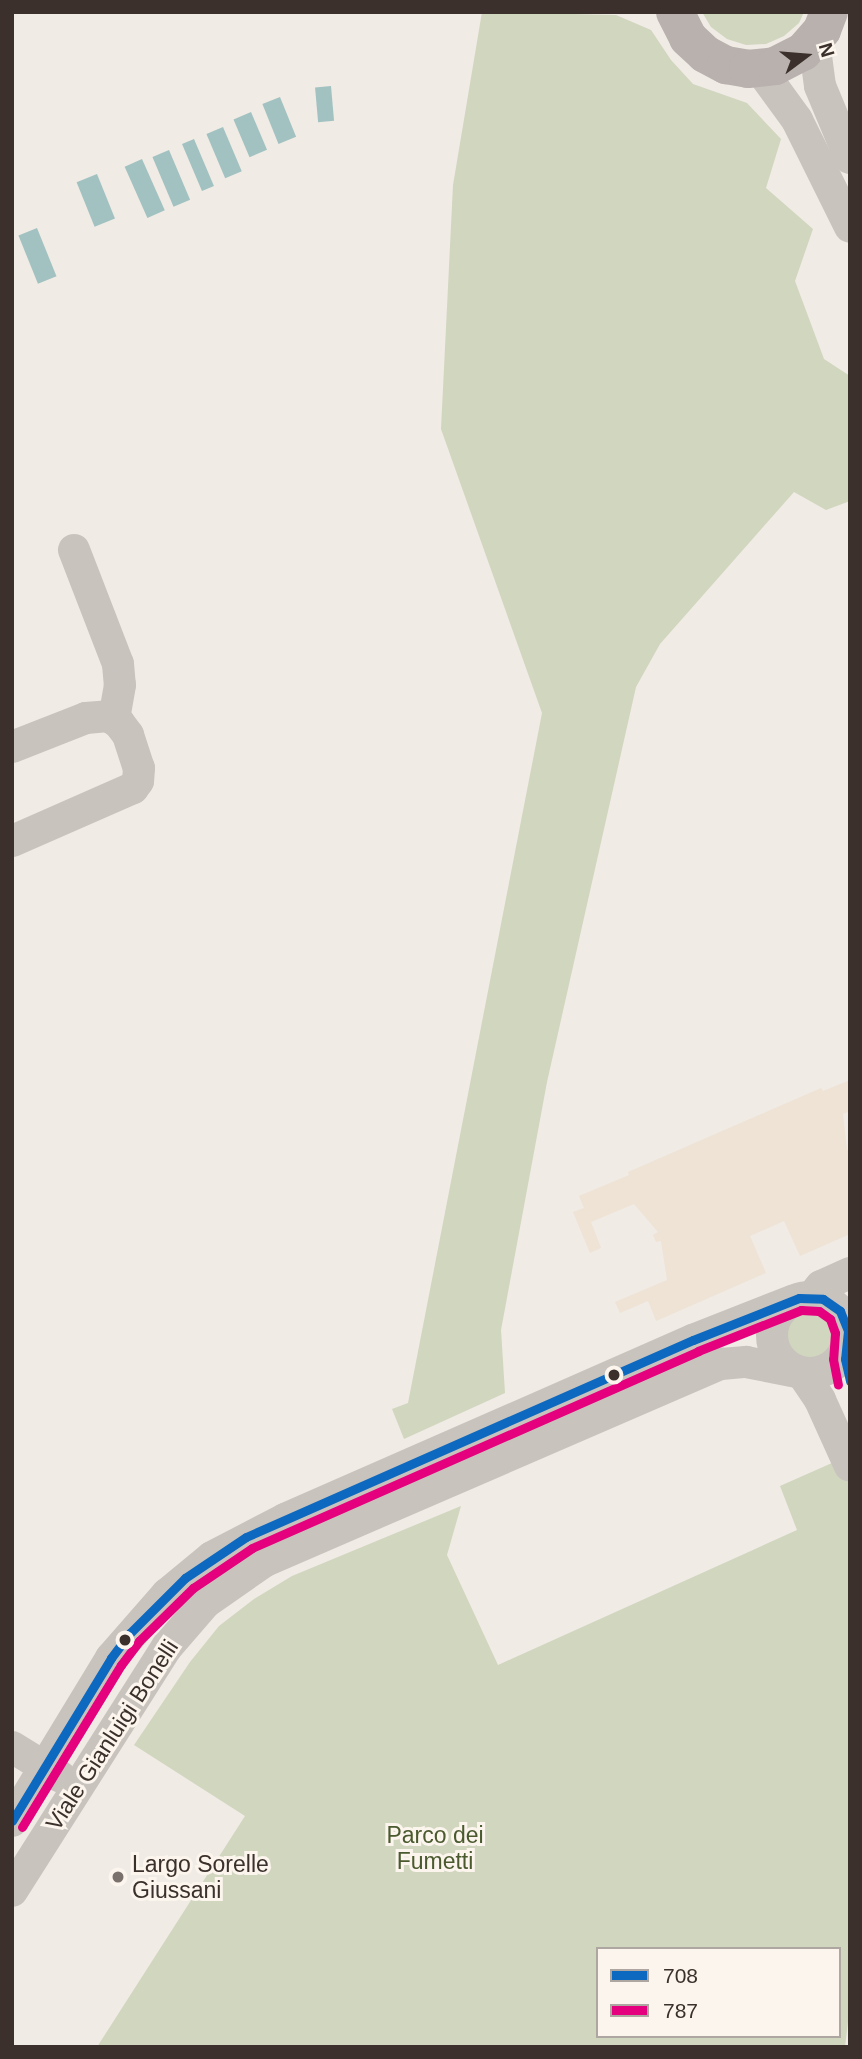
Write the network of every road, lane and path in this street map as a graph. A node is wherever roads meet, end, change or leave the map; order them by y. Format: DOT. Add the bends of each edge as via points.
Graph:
graph roads {
  1 [pos="672,18"];
  2 [pos="822,27"];
  3 [pos="760,69"];
  4 [pos="850,158"];
  5 [pos="850,227"];
  6 [pos="74,550"];
  7 [pos="114,718"];
  8 [pos="12,747"];
  9 [pos="12,841"];
  10 [pos="850,1273"];
  11 [pos="802,1299"];
  12 [pos="848,1344"];
  13 [pos="802,1373"];
  14 [pos="850,1382"];
  15 [pos="847,1459"];
  16 [pos="12,1747"];
  17 [pos="44,1767"];
  18 [pos="78,1786"];
  19 [pos="12,1821"];
  20 [pos="12,1891"];
  1 -- 3 [label="main road" via="696,47 715,60 737,68"];
  2 -- 3 [label="main road" via="790,61"];
  2 -- 4 [label="street" via="820,86"];
  3 -- 5 [label="street" via="797,120"];
  6 -- 7 [label="street" via="118,664 120,685"];
  7 -- 8 [label="street" via="86,718"];
  7 -- 9 [label="street" via="128,735 137,760 138,781 133,788"];
  10 -- 11 [label="street, Viale Gianluigi Bonelli"];
  11 -- 12 [label="street" via="823,1299 841,1311"];
  11 -- 13 [label="street" via="775,1321 774,1347 780,1359"];
  11 -- 17 [label="street, Viale Gianluigi Bonelli" via="693,1340 285,1518 219,1553 167,1594 131,1633"];
  12 -- 13 [label="street" via="827,1370"];
  12 -- 14 [label="street"];
  13 -- 15 [label="street"];
  13 -- 18 [label="street, Viale Gianluigi Bonelli" via="746,1362 705,1368 252,1568 206,1602 175,1636"];
  16 -- 17 [label="street"];
  17 -- 18 [label="street"];
  17 -- 19 [label="street, Viale Gianluigi Bonelli"];
  18 -- 20 [label="street, Viale Gianluigi Bonelli"];
}
